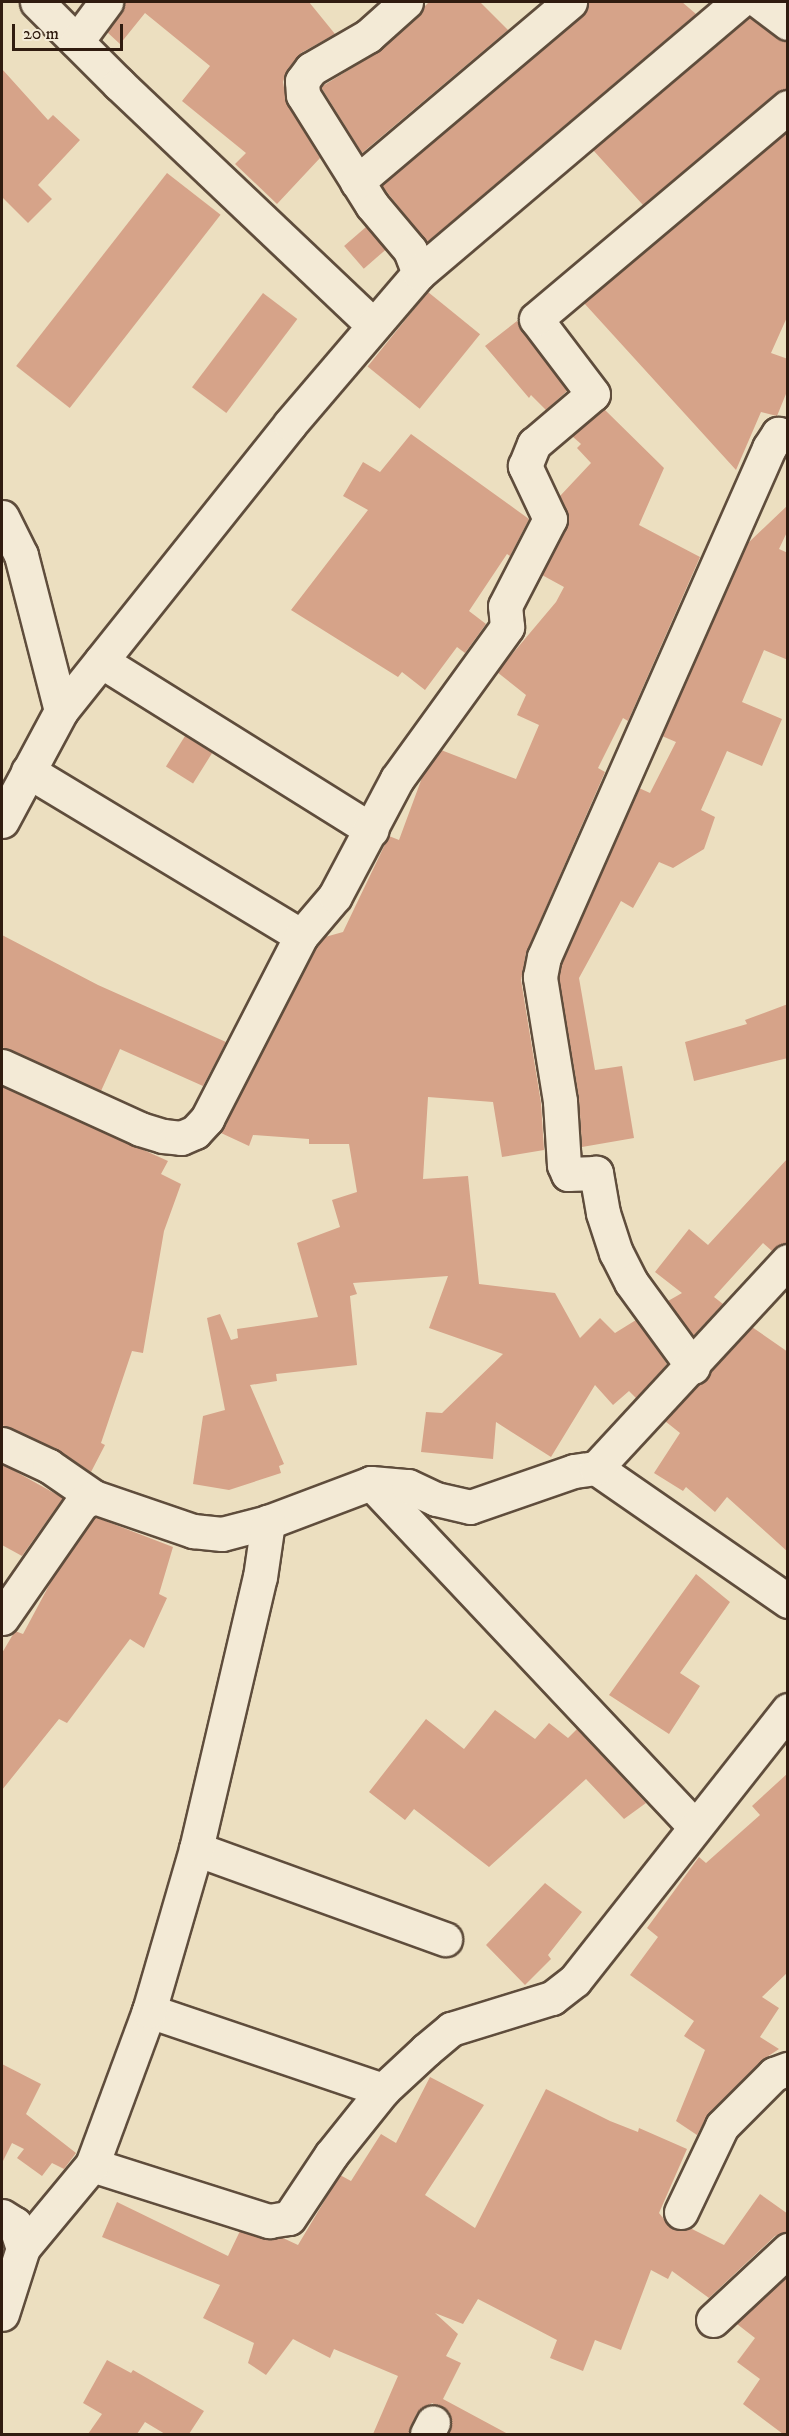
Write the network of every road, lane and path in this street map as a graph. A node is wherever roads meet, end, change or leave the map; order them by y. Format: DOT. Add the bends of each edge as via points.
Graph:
graph roads {
  1 [pos="37,2"];
  2 [pos="106,2"];
  3 [pos="406,2"];
  4 [pos="570,2"];
  5 [pos="739,2"];
  6 [pos="760,2"];
  7 [pos="788,22"];
  8 [pos="76,41"];
  9 [pos="788,108"];
  10 [pos="357,182"];
  11 [pos="419,273"];
  12 [pos="373,325"];
  13 [pos="788,436"];
  14 [pos="2,517"];
  15 [pos="101,661"];
  16 [pos="61,711"];
  17 [pos="28,771"];
  18 [pos="2,821"];
  19 [pos="371,830"];
  20 [pos="301,936"];
  21 [pos="2,1066"];
  22 [pos="788,1261"];
  23 [pos="693,1367"];
  24 [pos="2,1444"];
  25 [pos="597,1468"];
  26 [pos="371,1483"];
  27 [pos="94,1497"];
  28 [pos="268,1522"];
  29 [pos="788,1601"];
  30 [pos="2,1618"];
  31 [pos="788,1710"];
  32 [pos="694,1826"];
  33 [pos="196,1850"];
  34 [pos="445,1939"];
  35 [pos="149,2011"];
  36 [pos="788,2069"];
  37 [pos="383,2090"];
  38 [pos="92,2165"];
  39 [pos="681,2212"];
  40 [pos="2,2216"];
  41 [pos="23,2248"];
  42 [pos="788,2250"];
  43 [pos="2,2314"];
  44 [pos="713,2320"];
  1 -- 8 [label="street"];
  2 -- 8 [label="street"];
  3 -- 10 [label="street" via="368,36 311,69 302,81 303,95"];
  4 -- 10 [label="street"];
  5 -- 11 [label="street"];
  6 -- 7 [label="street"];
  8 -- 12 [label="street"];
  9 -- 19 [label="street" via="536,319 593,394 534,444 525,466 550,519 505,606 507,627 397,779"];
  10 -- 11 [label="street" via="410,250"];
  11 -- 12 [label="street"];
  12 -- 15 [label="street"];
  13 -- 23 [label="street" via="778,434 769,448 544,957 540,977 560,1101 564,1165 568,1174 596,1173 616,1253 631,1282"];
  14 -- 16 [label="street" via="21,555"];
  15 -- 16 [label="street"];
  15 -- 19 [label="street"];
  16 -- 17 [label="street"];
  17 -- 18 [label="street"];
  17 -- 20 [label="street"];
  19 -- 20 [label="street" via="335,896"];
  20 -- 21 [label="street" via="226,1089 195,1132 181,1138 140,1129"];
  22 -- 23 [label="street"];
  23 -- 25 [label="street"];
  24 -- 27 [label="street" via="49,1466"];
  25 -- 26 [label="street" via="574,1471 470,1507 436,1499 408,1486"];
  25 -- 29 [label="street"];
  26 -- 28 [label="street"];
  26 -- 32 [label="street"];
  27 -- 28 [label="street" via="207,1533 222,1534"];
  27 -- 30 [label="street" via="82,1503"];
  28 -- 33 [label="street" via="260,1577"];
  31 -- 32 [label="street"];
  32 -- 37 [label="street" via="611,1939 575,1980 552,1998 450,2030"];
  33 -- 34 [label="street"];
  33 -- 35 [label="street"];
  35 -- 37 [label="street"];
  35 -- 38 [label="street"];
  36 -- 39 [label="street" via="774,2073 723,2126"];
  37 -- 38 [label="street" via="331,2155 289,2218 269,2220"];
  38 -- 41 [label="street"];
  40 -- 41 [label="street" via="15,2224"];
  41 -- 43 [label="street"];
  42 -- 44 [label="street"];
}
